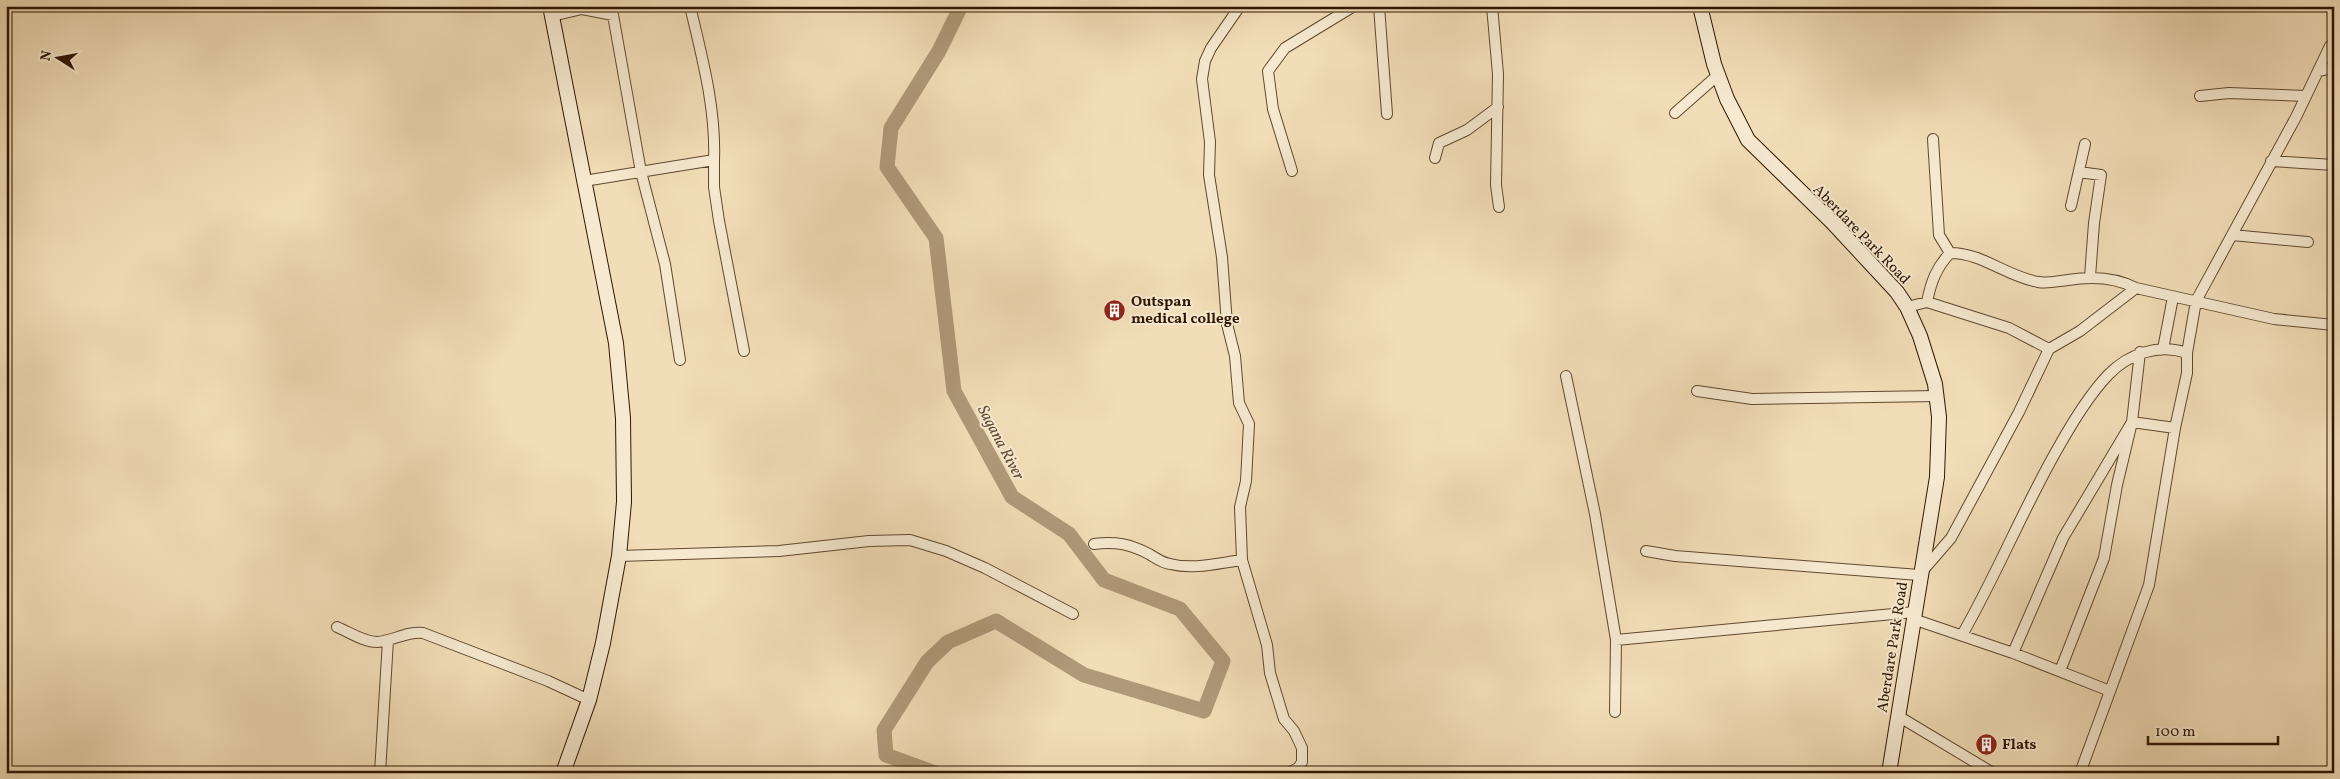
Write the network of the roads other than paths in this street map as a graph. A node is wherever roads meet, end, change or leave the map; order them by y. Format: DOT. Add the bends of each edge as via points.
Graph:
graph roads {
  1 [pos="690,6"];
  2 [pos="1240,6"];
  3 [pos="1354,6"];
  4 [pos="1379,6"];
  5 [pos="1492,6"];
  6 [pos="1700,6"];
  7 [pos="582,7"];
  8 [pos="551,11"];
  9 [pos="612,11"];
  10 [pos="2330,46"];
  11 [pos="2334,68"];
  12 [pos="2318,71"];
  13 [pos="1718,75"];
  14 [pos="2200,96"];
  15 [pos="2306,96"];
  16 [pos="1498,107"];
  17 [pos="1675,113"];
  18 [pos="1387,114"];
  19 [pos="1933,139"];
  20 [pos="2084,144"];
  21 [pos="1435,158"];
  22 [pos="714,160"];
  23 [pos="2270,161"];
  24 [pos="2334,165"];
  25 [pos="1292,171"];
  26 [pos="641,172"];
  27 [pos="2079,172"];
  28 [pos="584,182"];
  29 [pos="2071,206"];
  30 [pos="1499,207"];
  31 [pos="2232,235"];
  32 [pos="2308,242"];
  33 [pos="1950,253"];
  34 [pos="2090,277"];
  35 [pos="2136,288"];
  36 [pos="2172,297"];
  37 [pos="2196,301"];
  38 [pos="1927,302"];
  39 [pos="1907,307"];
  40 [pos="2334,325"];
  41 [pos="2049,349"];
  42 [pos="2163,349"];
  43 [pos="744,351"];
  44 [pos="2140,352"];
  45 [pos="2187,353"];
  46 [pos="680,360"];
  47 [pos="1566,376"];
  48 [pos="1697,391"];
  49 [pos="1937,396"];
  50 [pos="2132,422"];
  51 [pos="2175,428"];
  52 [pos="1094,544"];
  53 [pos="1646,551"];
  54 [pos="620,556"];
  55 [pos="1242,560"];
  56 [pos="1919,575"];
  57 [pos="1073,614"];
  58 [pos="1914,615"];
  59 [pos="337,627"];
  60 [pos="1962,635"];
  61 [pos="388,640"];
  62 [pos="1616,640"];
  63 [pos="2012,653"];
  64 [pos="2060,670"];
  65 [pos="2110,691"];
  66 [pos="590,700"];
  67 [pos="1615,712"];
  68 [pos="1898,716"];
  69 [pos="380,773"];
  70 [pos="563,773"];
  71 [pos="1288,773"];
  72 [pos="1889,773"];
  73 [pos="1993,773"];
  74 [pos="2080,773"];
  1 -- 22 [label="street" via="709,89"];
  2 -- 55 [label="street" via="1211,48 1202,79 1210,142 1209,176 1222,257 1227,324 1235,356 1239,403 1249,424 1246,481 1240,507"];
  3 -- 25 [label="street" via="1285,48 1268,71 1273,109"];
  4 -- 18 [label="street"];
  5 -- 16 [label="street"];
  6 -- 13 [label="street, Aberdare Park Road"];
  7 -- 8 [label="street"];
  7 -- 9 [label="street"];
  8 -- 28 [label="street"];
  9 -- 26 [label="street"];
  10 -- 12 [label="street"];
  11 -- 12 [label="street"];
  12 -- 15 [label="street"];
  13 -- 17 [label="street"];
  13 -- 39 [label="street, Aberdare Park Road" via="1736,120 1748,140 1857,248"];
  14 -- 15 [label="street" via="2229,93"];
  15 -- 23 [label="street"];
  16 -- 21 [label="street" via="1467,130 1439,143"];
  16 -- 30 [label="street" via="1496,185"];
  19 -- 33 [label="street" via="1939,236"];
  20 -- 27 [label="street"];
  22 -- 26 [label="street"];
  22 -- 43 [label="street" via="714,187"];
  23 -- 24 [label="street"];
  23 -- 31 [label="street"];
  26 -- 28 [label="street"];
  26 -- 46 [label="street" via="665,264"];
  27 -- 29 [label="street"];
  27 -- 34 [label="street" via="2101,175"];
  28 -- 54 [label="street" via="608,298 620,378 624,502"];
  31 -- 32 [label="street"];
  31 -- 37 [label="street"];
  33 -- 34 [label="street" via="1967,253 2039,283"];
  33 -- 38 [label="street" via="1931,280"];
  34 -- 35 [label="street" via="2124,282"];
  35 -- 36 [label="street"];
  35 -- 41 [label="street" via="2080,331"];
  36 -- 37 [label="street"];
  36 -- 42 [label="street"];
  37 -- 40 [label="street" via="2274,319"];
  37 -- 45 [label="street"];
  38 -- 39 [label="street"];
  38 -- 41 [label="street" via="2009,328"];
  39 -- 49 [label="street, Aberdare Park Road" via="1928,357"];
  41 -- 56 [label="street" via="1952,538"];
  42 -- 44 [label="street"];
  42 -- 45 [label="street"];
  44 -- 50 [label="street"];
  44 -- 60 [label="street" via="2109,374 2069,428"];
  45 -- 51 [label="street"];
  47 -- 62 [label="street" via="1595,514"];
  48 -- 49 [label="street" via="1752,399"];
  49 -- 56 [label="street, Aberdare Park Road" via="1937,477"];
  50 -- 51 [label="street"];
  50 -- 63 [label="street" via="2063,538"];
  50 -- 64 [label="street" via="2104,558"];
  51 -- 65 [label="street" via="2149,585"];
  52 -- 55 [label="street" via="1112,542 1134,546 1167,564 1180,566"];
  53 -- 56 [label="street"];
  54 -- 57 [label="street" via="779,551 910,540 985,568"];
  54 -- 66 [label="street"];
  55 -- 71 [label="street" via="1284,719 1302,748 1302,762"];
  56 -- 58 [label="street, Aberdare Park Road"];
  58 -- 60 [label="street"];
  58 -- 62 [label="street"];
  58 -- 68 [label="street, Aberdare Park Road"];
  59 -- 61 [label="street" via="370,641"];
  60 -- 63 [label="street"];
  61 -- 66 [label="street" via="423,633"];
  61 -- 69 [label="street"];
  62 -- 67 [label="street"];
  63 -- 64 [label="street"];
  64 -- 65 [label="street"];
  65 -- 74 [label="street"];
  66 -- 70 [label="street"];
  68 -- 72 [label="street, Aberdare Park Road"];
  68 -- 73 [label="street"];
}
